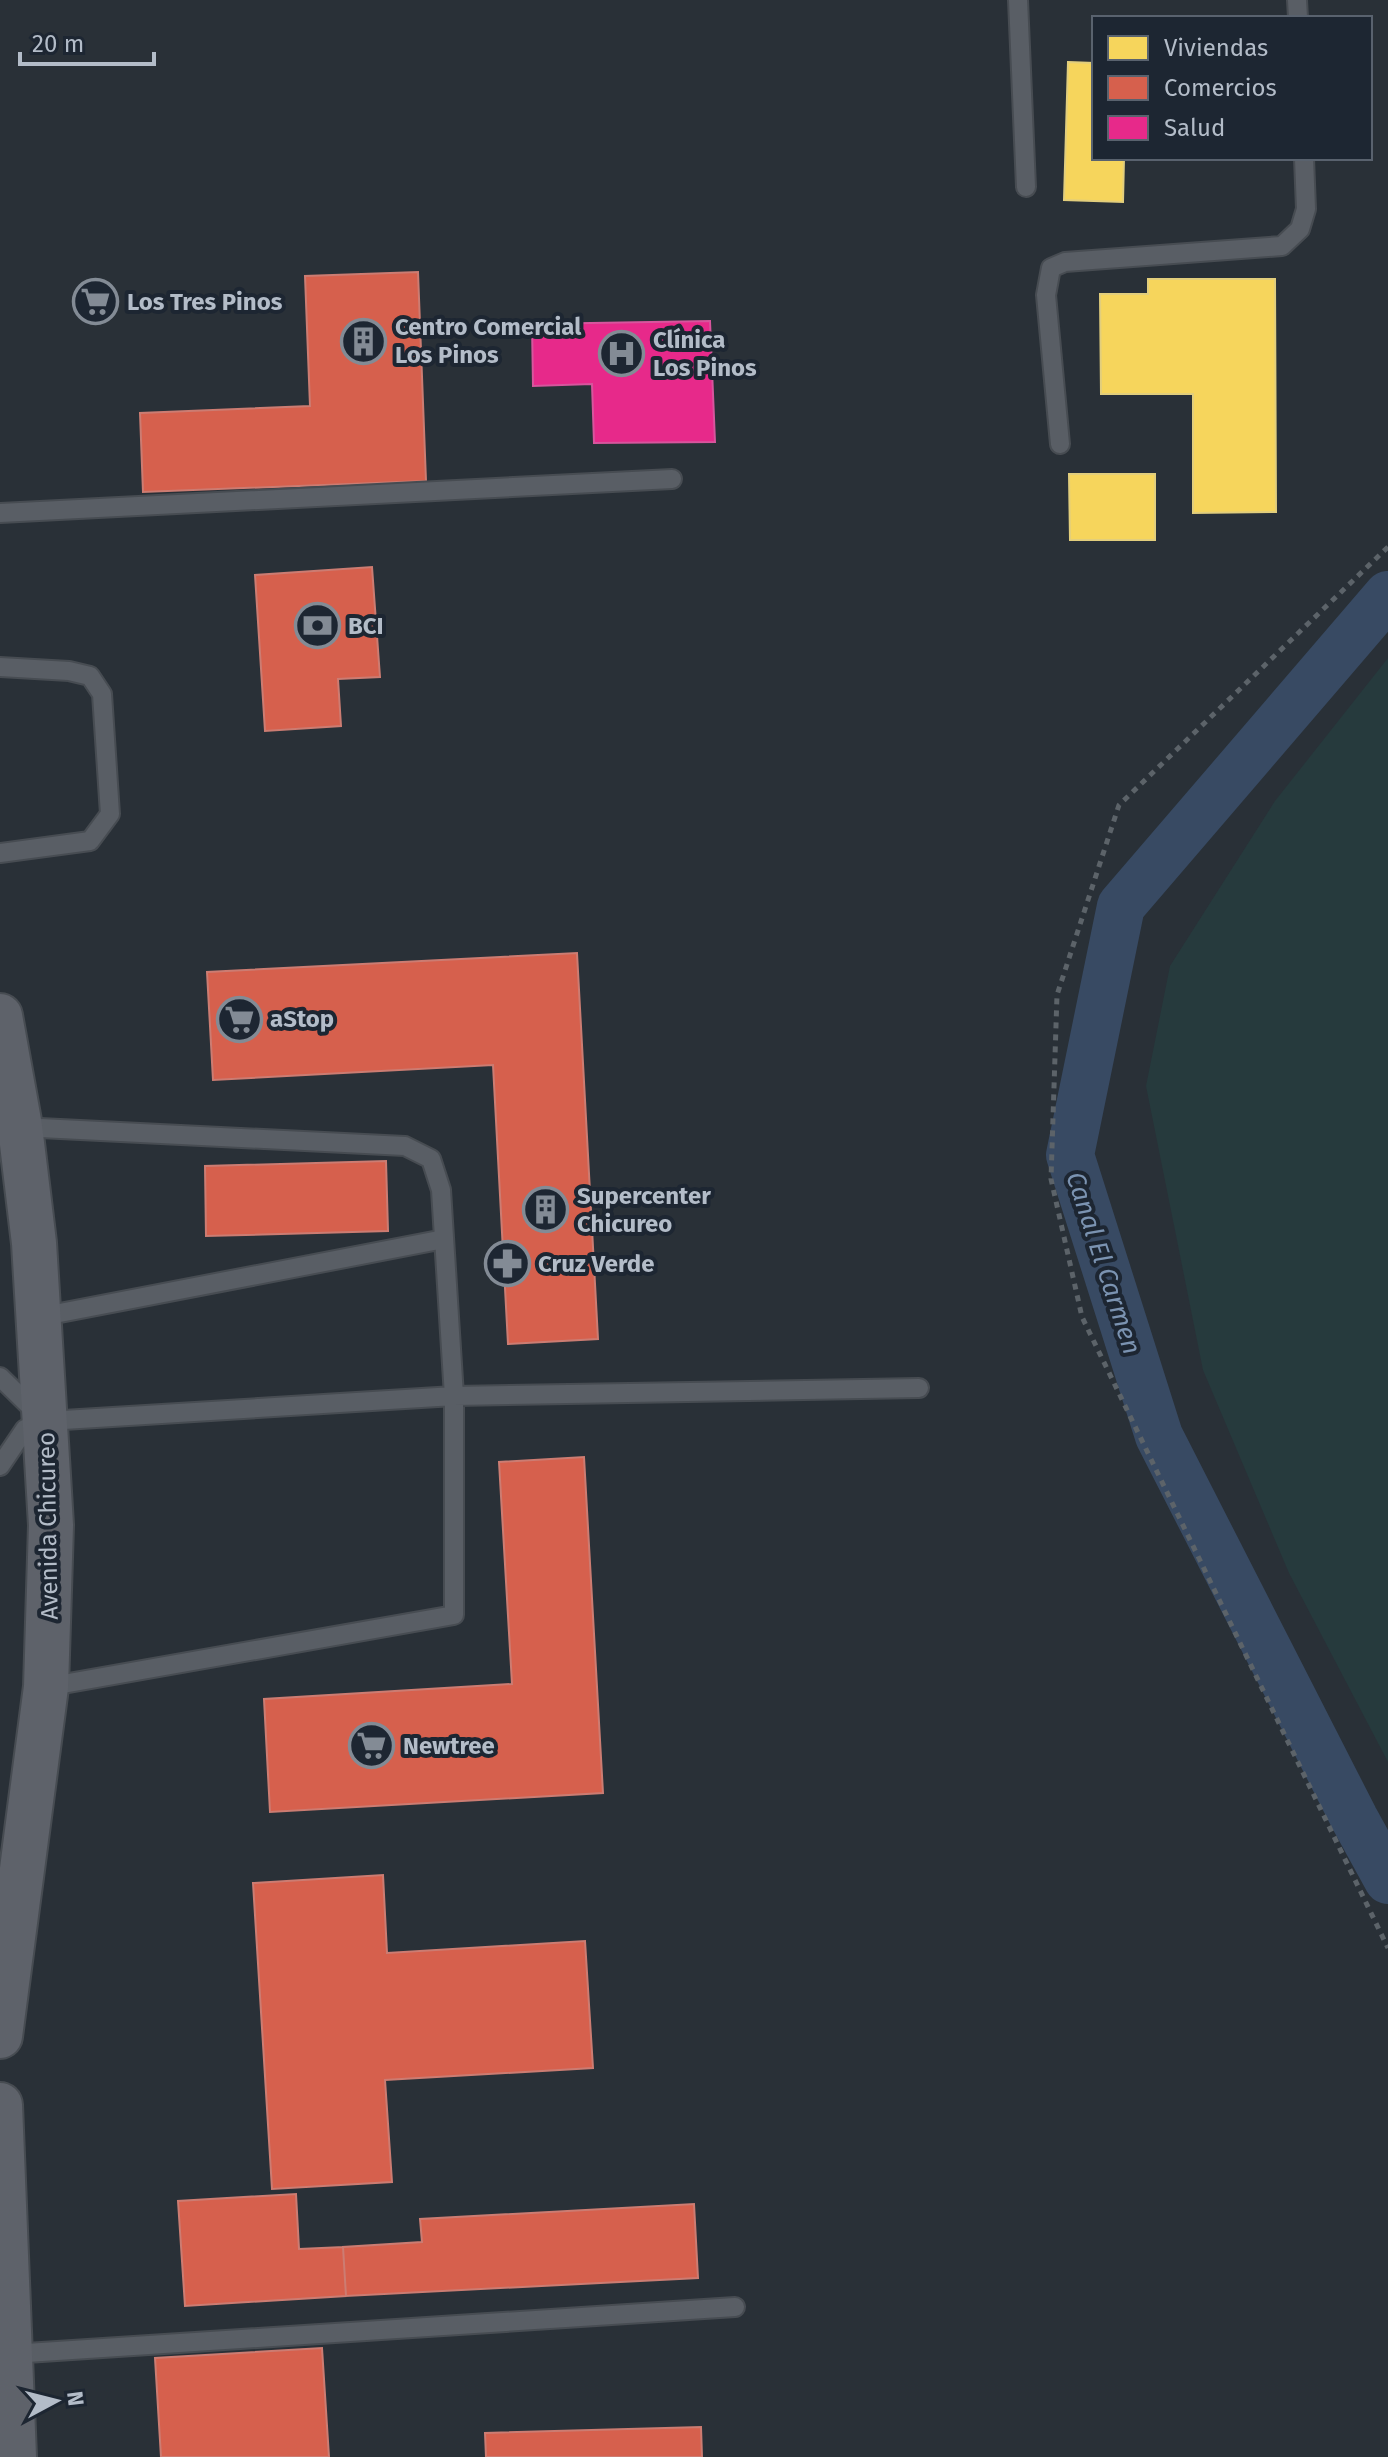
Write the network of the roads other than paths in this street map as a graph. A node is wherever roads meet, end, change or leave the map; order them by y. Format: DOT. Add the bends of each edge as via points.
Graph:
graph roads {
  1 [pos="1018,0"];
  2 [pos="1304,160"];
  3 [pos="1026,187"];
  4 [pos="1060,444"];
  5 [pos="672,479"];
  6 [pos="0,513"];
  7 [pos="0,667"];
  8 [pos="0,853"];
  9 [pos="0,1016"];
  10 [pos="20,1127"];
  11 [pos="444,1239"];
  12 [pos="39,1317"];
  13 [pos="0,1377"];
  14 [pos="919,1388"];
  15 [pos="454,1396"];
  16 [pos="47,1421"];
  17 [pos="0,1466"];
  18 [pos="46,1687"];
  19 [pos="0,2036"];
  20 [pos="0,2105"];
  21 [pos="735,2307"];
  22 [pos="11,2354"];
  23 [pos="14,2457"];
  1 -- 3 [label="lane"];
  2 -- 4 [label="lane" via="1306,209 1300,229 1282,246 1065,262 1051,268 1046,295"];
  5 -- 6 [label="lane"];
  7 -- 8 [label="lane" via="90,676 102,694 110,814 90,841"];
  9 -- 10 [label="main road, Avenida Chicureo"];
  10 -- 11 [label="lane" via="405,1146 431,1159 441,1190"];
  10 -- 12 [label="main road, Avenida Chicureo"];
  11 -- 12 [label="lane"];
  11 -- 15 [label="lane"];
  12 -- 16 [label="main road, Avenida Chicureo"];
  13 -- 16 [label="lane"];
  14 -- 15 [label="lane"];
  15 -- 16 [label="lane"];
  15 -- 18 [label="lane" via="454,1615"];
  16 -- 17 [label="lane" via="25,1429"];
  16 -- 18 [label="main road, Avenida Chicureo" via="51,1525"];
  18 -- 19 [label="main road, Avenida Chicureo"];
  20 -- 22 [label="main road"];
  21 -- 22 [label="lane"];
  22 -- 23 [label="main road"];
}
